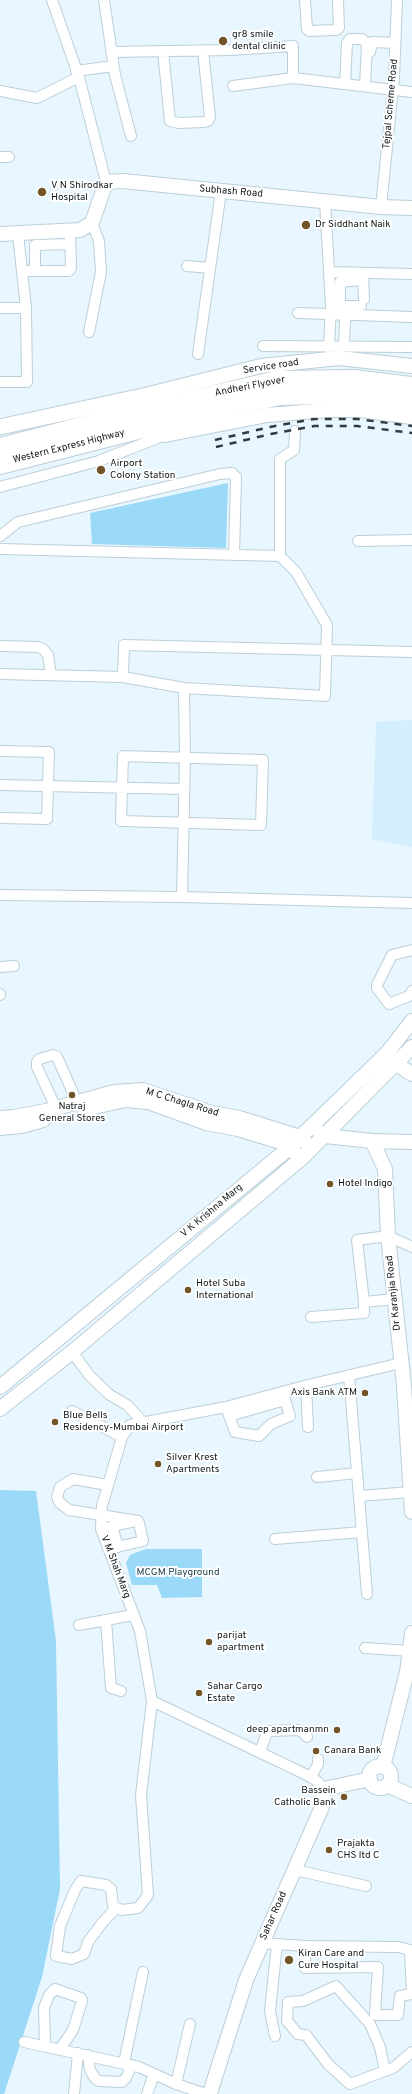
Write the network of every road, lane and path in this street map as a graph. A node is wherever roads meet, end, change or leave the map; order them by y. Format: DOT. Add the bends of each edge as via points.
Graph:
graph roads {
  1 [pos="52,0"];
  2 [pos="104,0"];
  3 [pos="305,0"];
  4 [pos="338,0"];
  5 [pos="397,0"];
  6 [pos="343,41"];
  7 [pos="394,43"];
  8 [pos="163,51"];
  9 [pos="203,51"];
  10 [pos="112,52"];
  11 [pos="114,66"];
  12 [pos="78,74"];
  13 [pos="293,78"];
  14 [pos="392,78"];
  15 [pos="343,82"];
  16 [pos="367,83"];
  17 [pos="233,86"];
  18 [pos="393,89"];
  19 [pos="0,91"];
  20 [pos="412,92"];
  21 [pos="132,136"];
  22 [pos="106,182"];
  23 [pos="221,191"];
  24 [pos="325,200"];
  25 [pos="382,207"];
  26 [pos="412,208"];
  27 [pos="78,232"];
  28 [pos="0,234"];
  29 [pos="18,234"];
  30 [pos="187,266"];
  31 [pos="210,268"];
  32 [pos="35,271"];
  33 [pos="22,272"];
  34 [pos="330,272"];
  35 [pos="412,274"];
  36 [pos="360,276"];
  37 [pos="340,282"];
  38 [pos="0,308"];
  39 [pos="26,308"];
  40 [pos="333,311"];
  41 [pos="298,313"];
  42 [pos="345,318"];
  43 [pos="412,318"];
  44 [pos="89,332"];
  45 [pos="263,346"];
  46 [pos="344,346"];
  47 [pos="329,347"];
  48 [pos="412,347"];
  49 [pos="198,354"];
  50 [pos="412,366"];
  51 [pos="0,382"];
  52 [pos="412,386"];
  53 [pos="412,402"];
  54 [pos="135,405"];
  55 [pos="412,417"];
  56 [pos="168,420"];
  57 [pos="0,427"];
  58 [pos="138,430"];
  59 [pos="295,431"];
  60 [pos="0,447"];
  61 [pos="0,464"];
  62 [pos="0,487"];
  63 [pos="0,536"];
  64 [pos="412,540"];
  65 [pos="358,541"];
  66 [pos="0,549"];
  67 [pos="234,555"];
  68 [pos="280,556"];
  69 [pos="0,646"];
  70 [pos="327,650"];
  71 [pos="412,652"];
  72 [pos="0,674"];
  73 [pos="51,675"];
  74 [pos="124,677"];
  75 [pos="184,688"];
  76 [pos="0,751"];
  77 [pos="185,758"];
  78 [pos="0,784"];
  79 [pos="48,786"];
  80 [pos="122,788"];
  81 [pos="184,789"];
  82 [pos="0,818"];
  83 [pos="184,823"];
  84 [pos="0,895"];
  85 [pos="182,897"];
  86 [pos="412,903"];
  87 [pos="412,950"];
  88 [pos="14,966"];
  89 [pos="0,967"];
  90 [pos="412,991"];
  91 [pos="412,1021"];
  92 [pos="412,1046"];
  93 [pos="391,1059"];
  94 [pos="412,1074"];
  95 [pos="131,1095"];
  96 [pos="156,1099"];
  97 [pos="66,1106"];
  98 [pos="0,1118"];
  99 [pos="310,1127"];
  100 [pos="0,1128"];
  101 [pos="325,1136"];
  102 [pos="300,1137"];
  103 [pos="372,1141"];
  104 [pos="412,1142"];
  105 [pos="289,1148"];
  106 [pos="307,1154"];
  107 [pos="388,1236"];
  108 [pos="412,1247"];
  109 [pos="395,1299"];
  110 [pos="364,1302"];
  111 [pos="311,1318"];
  112 [pos="72,1352"];
  113 [pos="401,1363"];
  114 [pos="349,1375"];
  115 [pos="0,1386"];
  116 [pos="306,1386"];
  117 [pos="284,1396"];
  118 [pos="0,1409"];
  119 [pos="72,1411"];
  120 [pos="228,1412"];
  121 [pos="409,1420"];
  122 [pos="144,1423"];
  123 [pos="308,1427"];
  124 [pos="122,1437"];
  125 [pos="357,1473"];
  126 [pos="317,1477"];
  127 [pos="108,1485"];
  128 [pos="411,1492"];
  129 [pos="359,1496"];
  130 [pos="412,1512"];
  131 [pos="100,1515"];
  132 [pos="138,1521"];
  133 [pos="112,1526"];
  134 [pos="101,1529"];
  135 [pos="362,1532"];
  136 [pos="275,1539"];
  137 [pos="113,1548"];
  138 [pos="367,1594"];
  139 [pos="133,1615"];
  140 [pos="106,1620"];
  141 [pos="79,1625"];
  142 [pos="412,1633"];
  143 [pos="365,1648"];
  144 [pos="410,1651"];
  145 [pos="122,1691"];
  146 [pos="152,1701"];
  147 [pos="306,1737"];
  148 [pos="260,1752"];
  149 [pos="318,1759"];
  150 [pos="383,1767"];
  151 [pos="311,1777"];
  152 [pos="370,1779"];
  153 [pos="389,1782"];
  154 [pos="324,1789"];
  155 [pos="412,1789"];
  156 [pos="412,1796"];
  157 [pos="295,1870"];
  158 [pos="366,1886"];
  159 [pos="116,1908"];
  160 [pos="262,1943"];
  161 [pos="277,1944"];
  162 [pos="306,1946"];
  163 [pos="143,1972"];
  164 [pos="190,2024"];
  165 [pos="275,2036"];
  166 [pos="24,2042"];
  167 [pos="45,2046"];
  168 [pos="60,2049"];
  169 [pos="412,2052"];
  170 [pos="78,2053"];
  171 [pos="88,2055"];
  172 [pos="128,2064"];
  173 [pos="385,2071"];
  174 [pos="154,2074"];
  175 [pos="176,2084"];
  176 [pos="210,2093"];
  177 [pos="74,2094"];
  178 [pos="147,2094"];
  1 -- 12 [label="street"];
  2 -- 10 [label="street"];
  3 -- 4 [label="street" via="309,31 340,28"];
  5 -- 7 [label="street, Tejpal Scheme Road"];
  6 -- 15 [label="street"];
  7 -- 14 [label="street, Tejpal Scheme Road"];
  7 -- 16 [label="street" via="371,44"];
  8 -- 9 [label="street"];
  8 -- 9 [label="street" via="170,121 179,123 204,122 210,117"];
  8 -- 10 [label="street"];
  9 -- 13 [label="street" via="293,46"];
  10 -- 11 [label="street"];
  11 -- 12 [label="street"];
  11 -- 21 [label="street"];
  12 -- 19 [label="street" via="37,98"];
  12 -- 22 [label="street"];
  13 -- 15 [label="street"];
  13 -- 17 [label="street"];
  14 -- 16 [label="street" via="388,83"];
  14 -- 18 [label="street, Tejpal Scheme Road"];
  15 -- 16 [label="street"];
  15 -- 16 [label="street" via="350,38 362,39 367,44"];
  16 -- 18 [label="street"];
  18 -- 20 [label="street"];
  18 -- 25 [label="street, Tejpal Scheme Road"];
  22 -- 23 [label="street, Subhash Road" via="123,181"];
  22 -- 27 [label="street"];
  23 -- 24 [label="street, Subhash Road"];
  23 -- 31 [label="street"];
  24 -- 25 [label="street, Subhash Road"];
  24 -- 34 [label="street"];
  25 -- 26 [label="street, Subhash Road"];
  27 -- 29 [label="street"];
  27 -- 32 [label="street" via="35,245"];
  27 -- 32 [label="street" via="69,271"];
  27 -- 44 [label="street" via="100,241 101,272"];
  28 -- 29 [label="street"];
  29 -- 33 [label="street"];
  30 -- 31 [label="street"];
  31 -- 49 [label="street"];
  32 -- 33 [label="street"];
  33 -- 39 [label="street"];
  34 -- 37 [label="street"];
  34 -- 37 [label="street"];
  35 -- 36 [label="street"];
  36 -- 37 [label="street"];
  36 -- 40 [label="street" via="362,302"];
  37 -- 40 [label="street"];
  38 -- 39 [label="street"];
  39 -- 51 [label="street" via="27,382"];
  40 -- 41 [label="street"];
  40 -- 42 [label="street"];
  40 -- 43 [label="street"];
  40 -- 47 [label="street"];
  42 -- 43 [label="street"];
  42 -- 46 [label="street"];
  45 -- 47 [label="street"];
  46 -- 47 [label="street"];
  46 -- 48 [label="street"];
  50 -- 54 [label="street, Service road" via="339,358 261,366"];
  52 -- 56 [label="highway, Andheri Flyover" via="354,379 277,380"];
  53 -- 56 [label="highway, Andheri Flyover" via="354,394 280,396"];
  54 -- 56 [label="highway, Andheri Flyover"];
  54 -- 57 [label="main road"];
  54 -- 60 [label="highway, Western Express Highway"];
  55 -- 56 [label="street" via="360,410 329,410"];
  56 -- 58 [label="highway, Andheri Flyover"];
  56 -- 62 [label="street" via="99,461"];
  58 -- 61 [label="highway, Western Express Highway"];
  59 -- 68 [label="street" via="294,450 280,459"];
  63 -- 67 [label="street" via="18,522 232,473 236,477"];
  64 -- 65 [label="street"];
  66 -- 67 [label="street"];
  67 -- 68 [label="street"];
  68 -- 70 [label="street" via="296,572 323,616 327,625"];
  69 -- 73 [label="street" via="43,649 48,655"];
  70 -- 71 [label="street"];
  70 -- 74 [label="street" via="124,645"];
  70 -- 75 [label="street" via="326,696"];
  72 -- 73 [label="street"];
  73 -- 74 [label="street"];
  74 -- 75 [label="street"];
  75 -- 77 [label="street"];
  76 -- 79 [label="street" via="49,752"];
  77 -- 80 [label="street" via="122,756"];
  77 -- 81 [label="street"];
  77 -- 83 [label="street" via="263,760 261,825"];
  78 -- 79 [label="street"];
  79 -- 80 [label="street"];
  79 -- 82 [label="street" via="47,819"];
  80 -- 81 [label="street"];
  80 -- 83 [label="street" via="121,821"];
  81 -- 83 [label="street"];
  83 -- 85 [label="street"];
  84 -- 85 [label="street"];
  85 -- 86 [label="street"];
  87 -- 90 [label="street" via="392,956 376,985 389,1004 409,996"];
  88 -- 89 [label="street"];
  91 -- 93 [label="street, V K Krishna Marg"];
  92 -- 93 [label="street, V K Krishna Marg"];
  93 -- 94 [label="street"];
  93 -- 99 [label="street, V K Krishna Marg"];
  93 -- 101 [label="street, V K Krishna Marg"];
  95 -- 96 [label="street, M C Chagla Road"];
  95 -- 97 [label="street" via="109,1103"];
  95 -- 97 [label="street, M C Chagla Road" via="114,1092"];
  96 -- 102 [label="street, M C Chagla Road" via="239,1118"];
  96 -- 105 [label="street" via="211,1124 281,1142"];
  97 -- 98 [label="street, M C Chagla Road"];
  97 -- 100 [label="street" via="22,1126"];
  99 -- 101 [label="street"];
  99 -- 102 [label="street, V K Krishna Marg"];
  101 -- 103 [label="street"];
  101 -- 106 [label="street, V K Krishna Marg"];
  102 -- 105 [label="street, V K Krishna Marg"];
  102 -- 106 [label="street, M C Chagla Road"];
  103 -- 104 [label="street"];
  103 -- 107 [label="street, Dr Karanjia Road" via="385,1169"];
  105 -- 106 [label="street"];
  105 -- 115 [label="street, V K Krishna Marg"];
  106 -- 112 [label="street, V K Krishna Marg"];
  107 -- 108 [label="street"];
  107 -- 109 [label="street, Dr Karanjia Road"];
  107 -- 110 [label="street" via="357,1240"];
  109 -- 110 [label="street"];
  109 -- 113 [label="street, Dr Karanjia Road"];
  110 -- 111 [label="street" via="364,1313"];
  112 -- 118 [label="street, V K Krishna Marg"];
  112 -- 122 [label="street" via="90,1376 110,1395 127,1405"];
  113 -- 114 [label="street"];
  113 -- 121 [label="street, Dr Karanjia Road"];
  114 -- 116 [label="street"];
  114 -- 125 [label="street"];
  116 -- 117 [label="street"];
  116 -- 123 [label="street"];
  117 -- 120 [label="street"];
  117 -- 120 [label="street" via="290,1416 272,1423 259,1436 235,1432"];
  119 -- 124 [label="street"];
  120 -- 122 [label="street"];
  121 -- 128 [label="street, Dr Karanjia Road"];
  122 -- 124 [label="street" via="130,1425"];
  124 -- 127 [label="street, V M Shah Marg"];
  125 -- 126 [label="street"];
  125 -- 129 [label="street"];
  127 -- 131 [label="street, V M Shah Marg"];
  127 -- 131 [label="street" via="76,1478 62,1485 59,1490 59,1502 67,1509"];
  128 -- 129 [label="street"];
  128 -- 130 [label="street, Dr Karanjia Road"];
  129 -- 135 [label="street"];
  131 -- 132 [label="street"];
  131 -- 134 [label="street, V M Shah Marg"];
  133 -- 134 [label="street"];
  133 -- 137 [label="street"];
  133 -- 137 [label="street" via="139,1523 144,1538 143,1541"];
  134 -- 137 [label="street, V M Shah Marg"];
  135 -- 136 [label="street"];
  135 -- 138 [label="street"];
  137 -- 139 [label="street, V M Shah Marg"];
  139 -- 140 [label="street"];
  139 -- 146 [label="street, V M Shah Marg" via="140,1631"];
  140 -- 141 [label="street"];
  140 -- 145 [label="street" via="109,1682 111,1688"];
  142 -- 144 [label="street"];
  143 -- 144 [label="street"];
  144 -- 150 [label="street"];
  146 -- 148 [label="street"];
  146 -- 159 [label="street, V M Shah Marg" via="141,1795 148,1895 138,1908"];
  147 -- 148 [label="street" via="298,1730 270,1731 267,1732"];
  148 -- 151 [label="street"];
  149 -- 151 [label="street"];
  150 -- 152 [label="street" via="374,1769"];
  150 -- 153 [label="street" via="389,1772"];
  151 -- 154 [label="street"];
  152 -- 153 [label="street" via="376,1787"];
  152 -- 154 [label="street"];
  153 -- 155 [label="street"];
  153 -- 156 [label="street"];
  154 -- 157 [label="street, Sahar Road" via="322,1807"];
  157 -- 158 [label="street"];
  157 -- 160 [label="street, Sahar Road"];
  159 -- 159 [label="street" via="88,1942 84,1954 72,1959 56,1956 60,1926 81,1881 106,1885 111,1889 113,1906"];
  160 -- 161 [label="street"];
  160 -- 176 [label="street, Sahar Road" via="246,1980"];
  161 -- 162 [label="street"];
  161 -- 165 [label="street" via="270,2011"];
  162 -- 162 [label="street" via="305,1968 378,1967 375,2015 398,2015 400,1996 412,1994 410,1950 398,1947"];
  163 -- 172 [label="street"];
  164 -- 175 [label="street"];
  166 -- 167 [label="street"];
  167 -- 168 [label="street"];
  167 -- 168 [label="street" via="44,2008 49,1995 55,1989 81,1998 82,2001 73,2030"];
  168 -- 170 [label="street"];
  169 -- 173 [label="street" via="393,2068"];
  170 -- 171 [label="street"];
  170 -- 177 [label="street"];
  171 -- 172 [label="street"];
  171 -- 172 [label="street" via="92,2075 99,2081 122,2082 126,2078"];
  172 -- 174 [label="street"];
  173 -- 173 [label="street" via="350,2084 328,2064 306,2035 298,2034 287,2021 288,2002 303,2000 336,1986 370,2024 380,2047"];
  174 -- 175 [label="street"];
  174 -- 178 [label="street"];
  175 -- 176 [label="street"];
}
